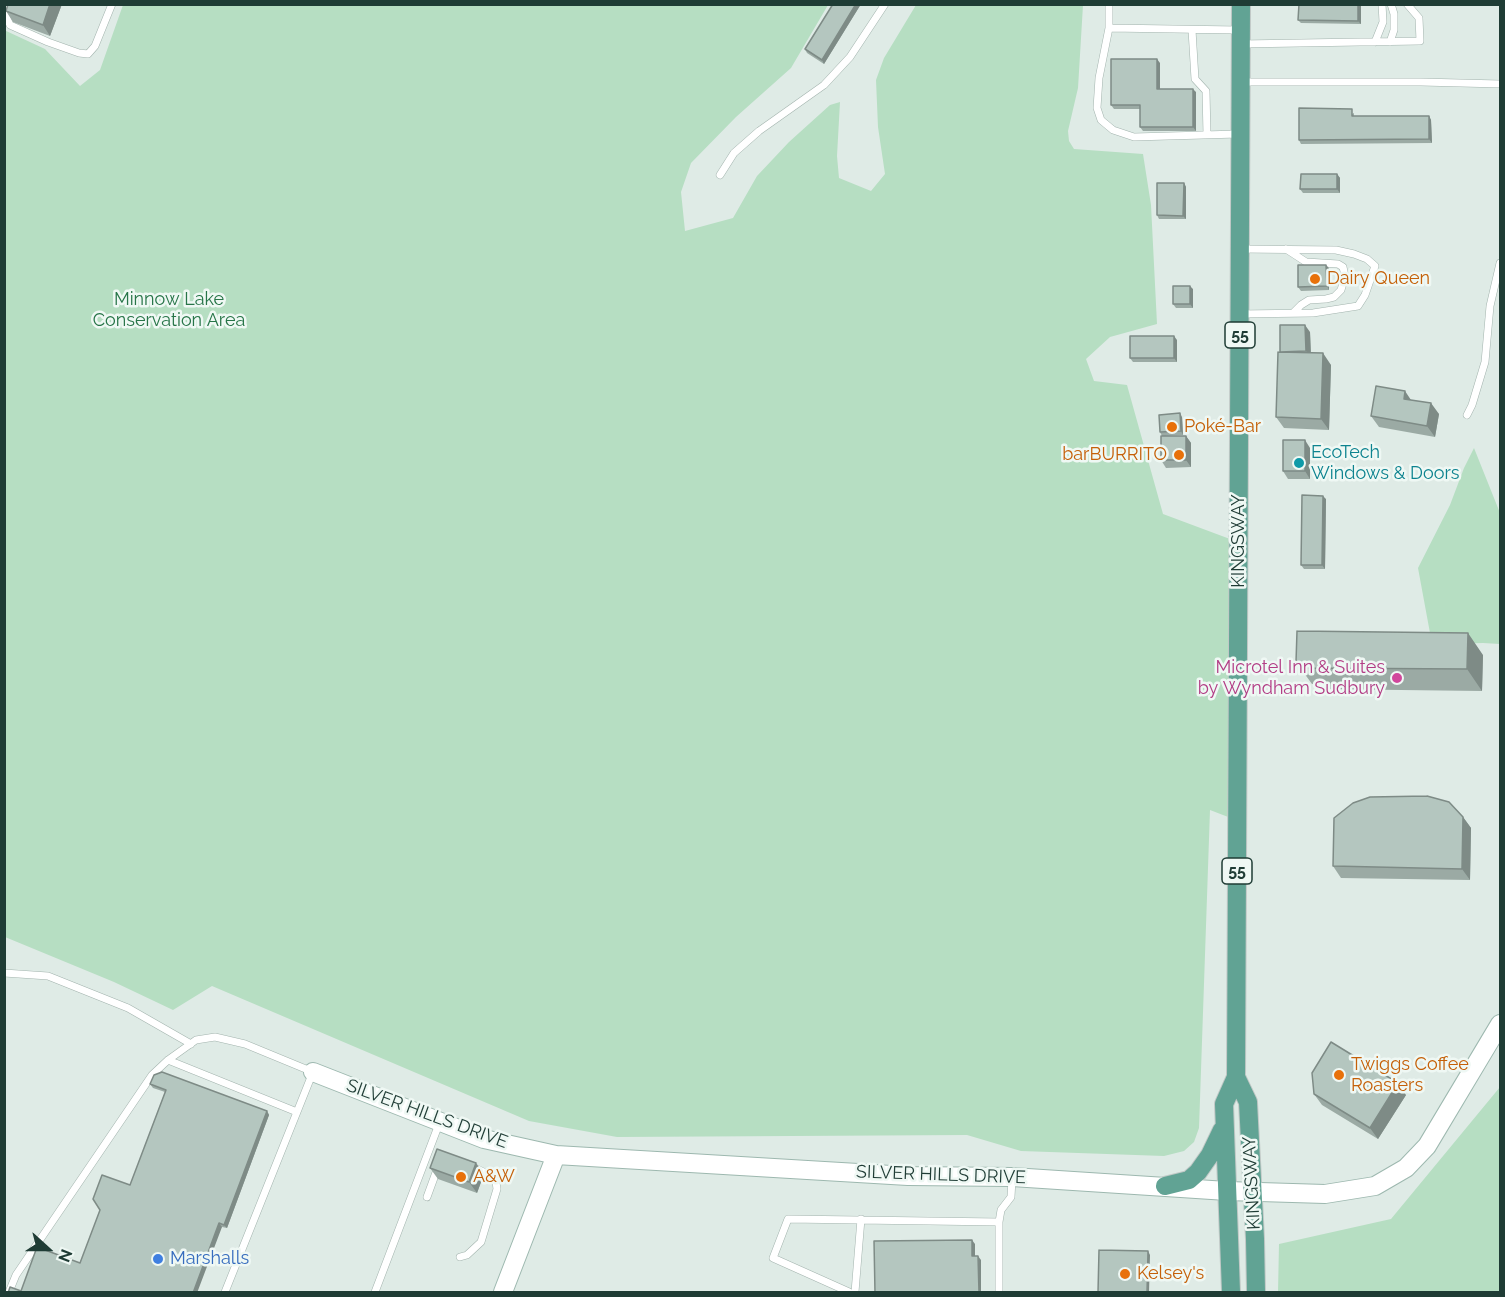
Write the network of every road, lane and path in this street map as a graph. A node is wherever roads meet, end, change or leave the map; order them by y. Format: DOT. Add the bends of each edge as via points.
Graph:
graph roads {
  1 [pos="8,4"];
  2 [pos="112,4"];
  3 [pos="885,4"];
  4 [pos="1109,4"];
  5 [pos="1241,4"];
  6 [pos="1382,4"];
  7 [pos="1391,4"];
  8 [pos="1407,4"];
  9 [pos="1109,28"];
  10 [pos="1192,30"];
  11 [pos="1241,37"];
  12 [pos="1375,42"];
  13 [pos="1390,42"];
  14 [pos="1241,82"];
  15 [pos="1500,84"];
  16 [pos="1241,134"];
  17 [pos="1206,135"];
  18 [pos="720,175"];
  19 [pos="1240,249"];
  20 [pos="1286,249"];
  21 [pos="1500,263"];
  22 [pos="1293,313"];
  23 [pos="1240,314"];
  24 [pos="1467,415"];
  25 [pos="4,973"];
  26 [pos="1500,1024"];
  27 [pos="191,1044"];
  28 [pos="168,1060"];
  29 [pos="313,1072"];
  30 [pos="1236,1077"];
  31 [pos="297,1112"];
  32 [pos="440,1123"];
  33 [pos="1224,1126"];
  34 [pos="556,1155"];
  35 [pos="443,1159"];
  36 [pos="466,1163"];
  37 [pos="1012,1177"];
  38 [pos="1165,1186"];
  39 [pos="1227,1191"];
  40 [pos="1253,1192"];
  41 [pos="427,1197"];
  42 [pos="861,1219"];
  43 [pos="999,1222"];
  44 [pos="460,1257"];
  45 [pos="9,1293"];
  46 [pos="225,1293"];
  47 [pos="375,1293"];
  48 [pos="503,1293"];
  49 [pos="849,1293"];
  50 [pos="855,1293"];
  51 [pos="999,1293"];
  52 [pos="1231,1293"];
  53 [pos="1256,1293"];
  1 -- 2 [label="lane" via="6,16 10,25 88,54"];
  3 -- 18 [label="lane" via="850,57 824,85 759,131 734,153"];
  4 -- 9 [label="lane"];
  5 -- 11 [label="main road, KINGSWAY / 55"];
  6 -- 12 [label="lane" via="1383,22"];
  7 -- 13 [label="lane" via="1394,30"];
  8 -- 13 [label="lane" via="1419,18 1420,41"];
  9 -- 10 [label="lane"];
  9 -- 17 [label="lane" via="1099,78 1097,108 1101,120 1113,130 1134,137"];
  10 -- 11 [label="lane"];
  10 -- 17 [label="lane" via="1194,80 1206,91"];
  11 -- 12 [label="lane"];
  11 -- 14 [label="main road, KINGSWAY / 55"];
  12 -- 13 [label="lane"];
  14 -- 15 [label="lane"];
  14 -- 16 [label="main road, KINGSWAY / 55"];
  16 -- 17 [label="lane"];
  16 -- 19 [label="main road, KINGSWAY / 55"];
  19 -- 20 [label="lane"];
  19 -- 23 [label="main road, KINGSWAY / 55"];
  20 -- 22 [label="lane" via="1306,262 1338,264 1345,276 1334,297 1309,300"];
  20 -- 22 [label="lane" via="1336,250 1367,259 1375,266 1358,306"];
  21 -- 24 [label="lane" via="1490,306 1485,362"];
  22 -- 23 [label="lane"];
  23 -- 30 [label="main road, KINGSWAY / 55"];
  25 -- 27 [label="lane" via="48,976 128,1008"];
  26 -- 40 [label="street, SILVER HILLS DRIVE" via="1427,1146 1406,1168 1375,1186 1325,1194"];
  27 -- 28 [label="lane"];
  27 -- 29 [label="lane" via="215,1037 244,1044"];
  28 -- 31 [label="lane"];
  28 -- 45 [label="lane" via="152,1075 16,1275"];
  29 -- 31 [label="lane"];
  29 -- 32 [label="street, SILVER HILLS DRIVE"];
  30 -- 33 [label="main road, KINGSWAY / 55" via="1224,1104"];
  30 -- 40 [label="main road, KINGSWAY / 55" via="1248,1102"];
  31 -- 46 [label="lane"];
  32 -- 34 [label="street, SILVER HILLS DRIVE" via="484,1139"];
  32 -- 47 [label="lane"];
  33 -- 38 [label="main road" via="1198,1172 1190,1180"];
  33 -- 39 [label="main road, KINGSWAY / 55"];
  34 -- 37 [label="street, SILVER HILLS DRIVE" via="908,1176"];
  34 -- 48 [label="street"];
  35 -- 41 [label="lane"];
  36 -- 44 [label="lane" via="492,1176 497,1189 480,1242"];
  37 -- 38 [label="street, SILVER HILLS DRIVE"];
  37 -- 43 [label="lane" via="1011,1197 1001,1210"];
  38 -- 39 [label="street, SILVER HILLS DRIVE"];
  39 -- 40 [label="street, SILVER HILLS DRIVE"];
  39 -- 52 [label="main road, KINGSWAY / 55"];
  40 -- 53 [label="main road, KINGSWAY / 55"];
  42 -- 43 [label="lane"];
  42 -- 49 [label="lane" via="788,1219 773,1258"];
  42 -- 50 [label="lane"];
  43 -- 51 [label="lane"];
}
